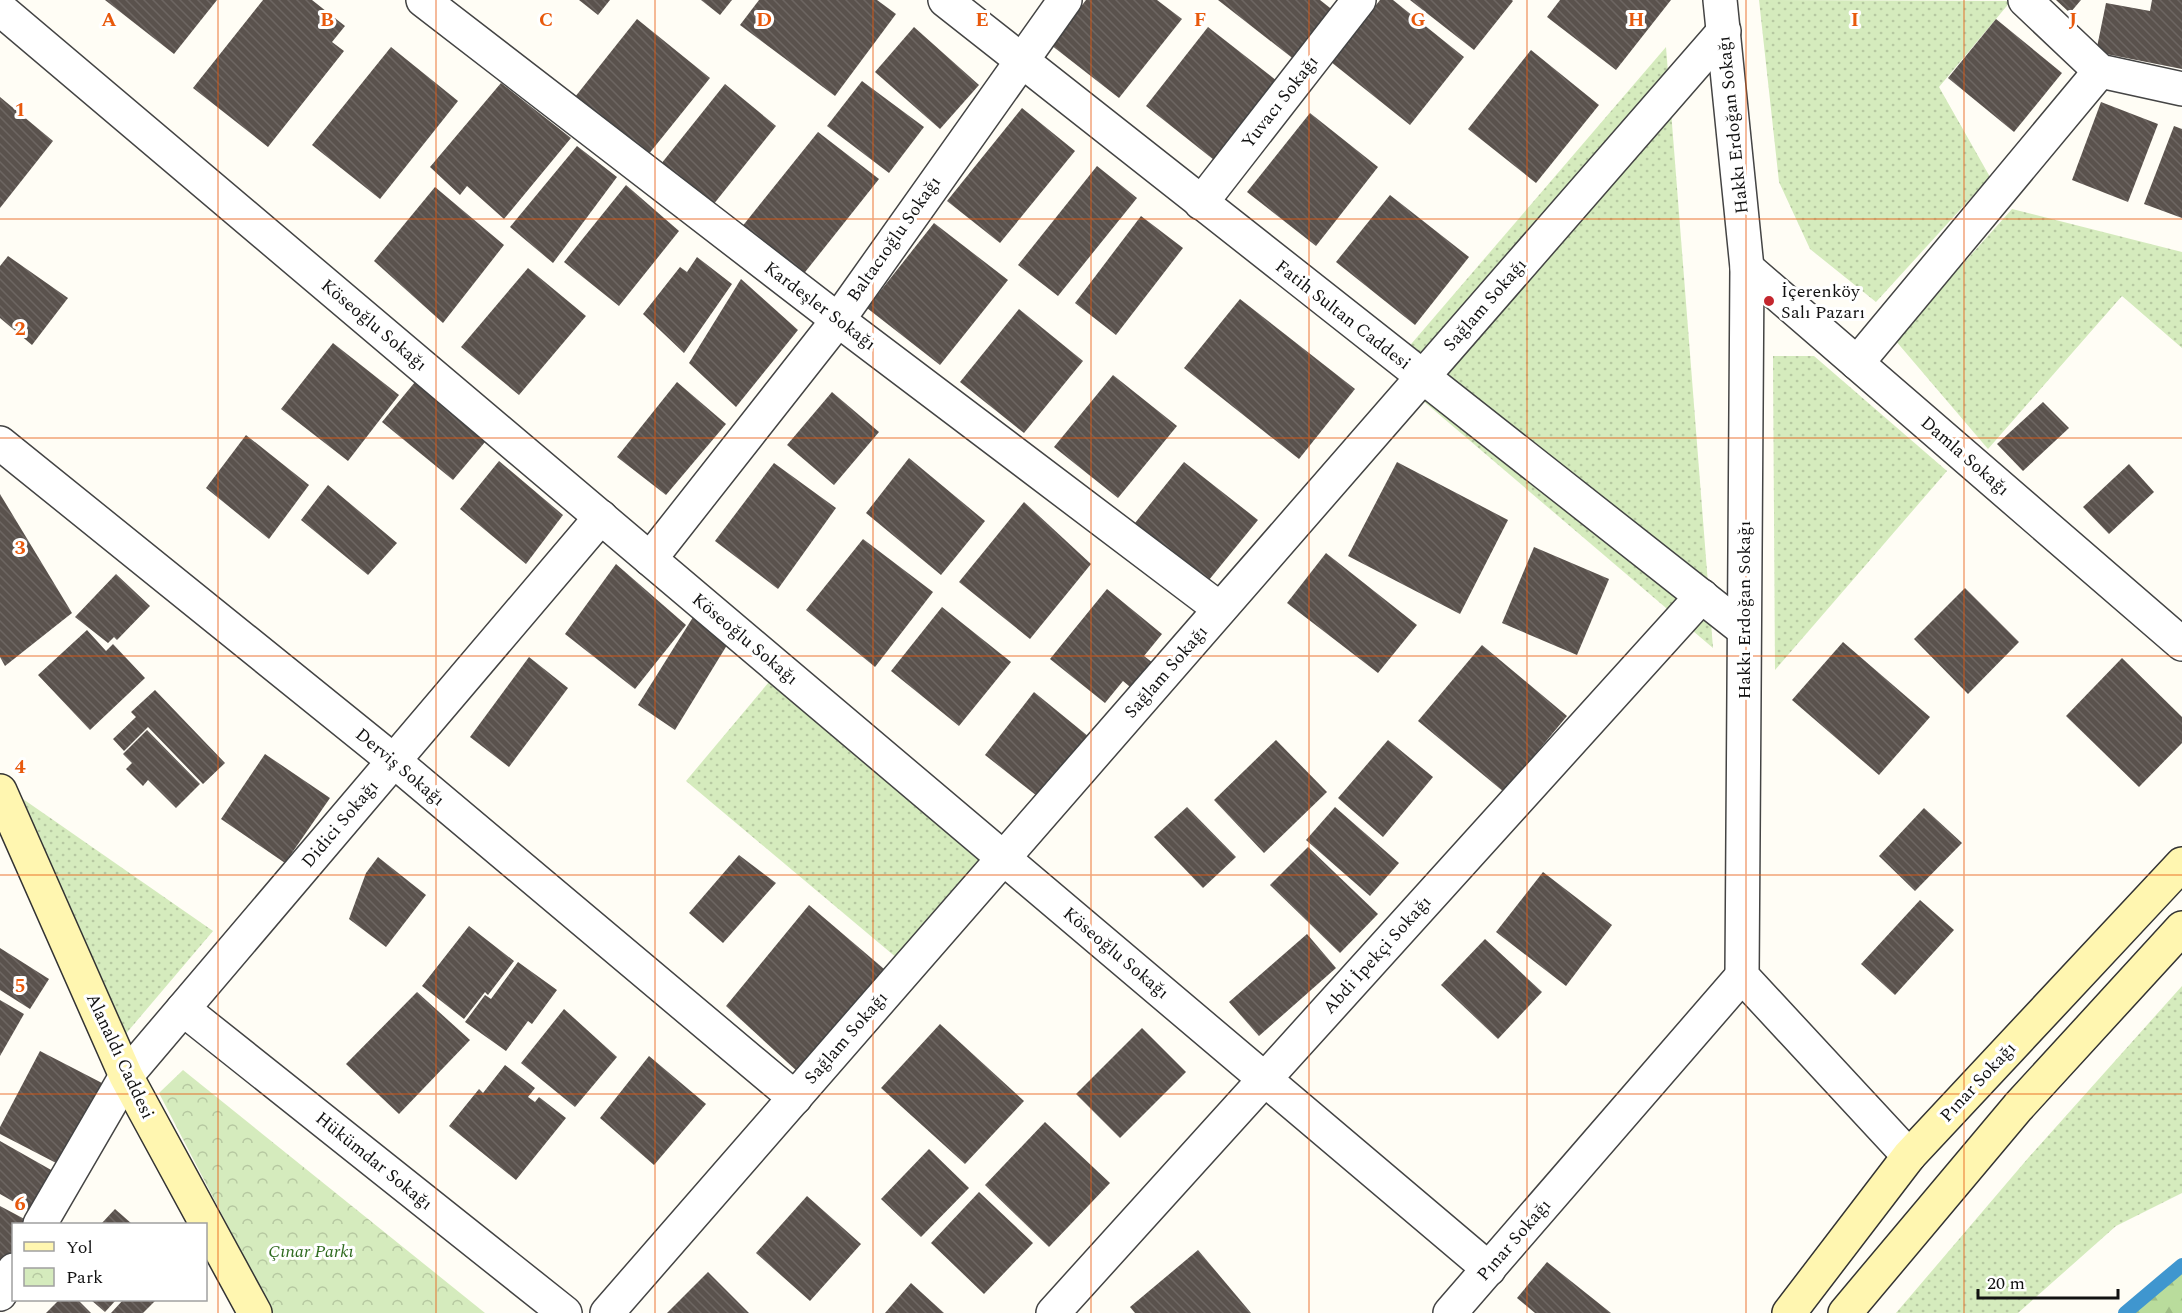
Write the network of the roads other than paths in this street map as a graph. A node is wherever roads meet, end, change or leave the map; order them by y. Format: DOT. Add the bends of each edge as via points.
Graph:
graph roads {
  1 [pos="423,0"];
  2 [pos="945,0"];
  3 [pos="1065,0"];
  4 [pos="1359,0"];
  5 [pos="2025,0"];
  6 [pos="0,9"];
  7 [pos="1722,15"];
  8 [pos="1020,60"];
  9 [pos="2100,71"];
  10 [pos="2182,89"];
  11 [pos="1201,204"];
  12 [pos="1747,268"];
  13 [pos="838,320"];
  14 [pos="1857,363"];
  15 [pos="1422,377"];
  16 [pos="0,443"];
  17 [pos="601,517"];
  18 [pos="650,558"];
  19 [pos="1702,596"];
  20 [pos="1220,609"];
  21 [pos="1743,628"];
  22 [pos="2182,644"];
  23 [pos="394,761"];
  24 [pos="2,804"];
  25 [pos="1003,858"];
  26 [pos="2182,864"];
  27 [pos="2182,928"];
  28 [pos="1742,976"];
  29 [pos="183,1009"];
  30 [pos="126,1076"];
  31 [pos="1265,1079"];
  32 [pos="795,1098"];
  33 [pos="1909,1156"];
  34 [pos="41,1223"];
  35 [pos="206,1223"];
  36 [pos="207,1225"];
  37 [pos="1489,1269"];
  38 [pos="12,1273"];
  39 [pos="0,1294"];
  40 [pos="255,1313"];
  41 [pos="565,1313"];
  42 [pos="607,1313"];
  43 [pos="1053,1313"];
  44 [pos="1450,1313"];
  45 [pos="1789,1313"];
  46 [pos="1845,1313"];
  1 -- 13 [label="street, Kardeşler Sokağı"];
  2 -- 8 [label="street, Fatih Sultan Caddesi"];
  3 -- 8 [label="street, Baltacıoğlu Sokağı"];
  4 -- 11 [label="street, Yuvacı Sokağı"];
  5 -- 9 [label="street"];
  6 -- 17 [label="street, Köseoğlu Sokağı"];
  7 -- 12 [label="street, Hakkı Erdoğan Sokağı"];
  7 -- 15 [label="street, Sağlam Sokağı"];
  8 -- 11 [label="street, Fatih Sultan Caddesi"];
  8 -- 13 [label="street, Baltacıoğlu Sokağı"];
  9 -- 10 [label="street"];
  9 -- 14 [label="street"];
  11 -- 15 [label="street, Fatih Sultan Caddesi"];
  12 -- 14 [label="street, Damla Sokağı"];
  12 -- 21 [label="street, Hakkı Erdoğan Sokağı"];
  13 -- 18 [label="street, Baltacıoğlu Sokağı"];
  13 -- 20 [label="street, Kardeşler Sokağı"];
  14 -- 22 [label="street, Damla Sokağı"];
  15 -- 19 [label="street, Fatih Sultan Caddesi"];
  15 -- 20 [label="street, Sağlam Sokağı"];
  16 -- 23 [label="street, Derviş Sokağı"];
  17 -- 18 [label="street, Köseoğlu Sokağı"];
  17 -- 23 [label="street, Didici Sokağı"];
  18 -- 25 [label="street, Köseoğlu Sokağı"];
  19 -- 21 [label="street, Fatih Sultan Caddesi"];
  19 -- 31 [label="street, Abdi İpekçi Sokağı"];
  20 -- 25 [label="street, Sağlam Sokağı"];
  21 -- 28 [label="street, Hakkı Erdoğan Sokağı"];
  23 -- 29 [label="street, Didici Sokağı"];
  23 -- 32 [label="street, Derviş Sokağı"];
  24 -- 30 [label="main road, Alanaldı Caddesi"];
  25 -- 31 [label="street, Köseoğlu Sokağı"];
  25 -- 32 [label="street, Sağlam Sokağı"];
  26 -- 33 [label="main road, Pınar Sokağı"];
  27 -- 46 [label="main road" via="2018,1107"];
  28 -- 33 [label="street"];
  28 -- 37 [label="street, Pınar Sokağı"];
  29 -- 30 [label="street, Didici Sokağı"];
  29 -- 41 [label="street, Hükümdar Sokağı"];
  30 -- 34 [label="street, Didici Sokağı"];
  30 -- 35 [label="main road, Alanaldı Caddesi"];
  31 -- 37 [label="street, Köseoğlu Sokağı"];
  31 -- 43 [label="street, Abdi İpekçi Sokağı"];
  32 -- 42 [label="street, Sağlam Sokağı"];
  33 -- 45 [label="main road, Pınar Sokağı"];
  36 -- 40 [label="main road, Alanaldı Caddesi"];
  37 -- 44 [label="street, Pınar Sokağı"];
  38 -- 39 [label="street"];
}
